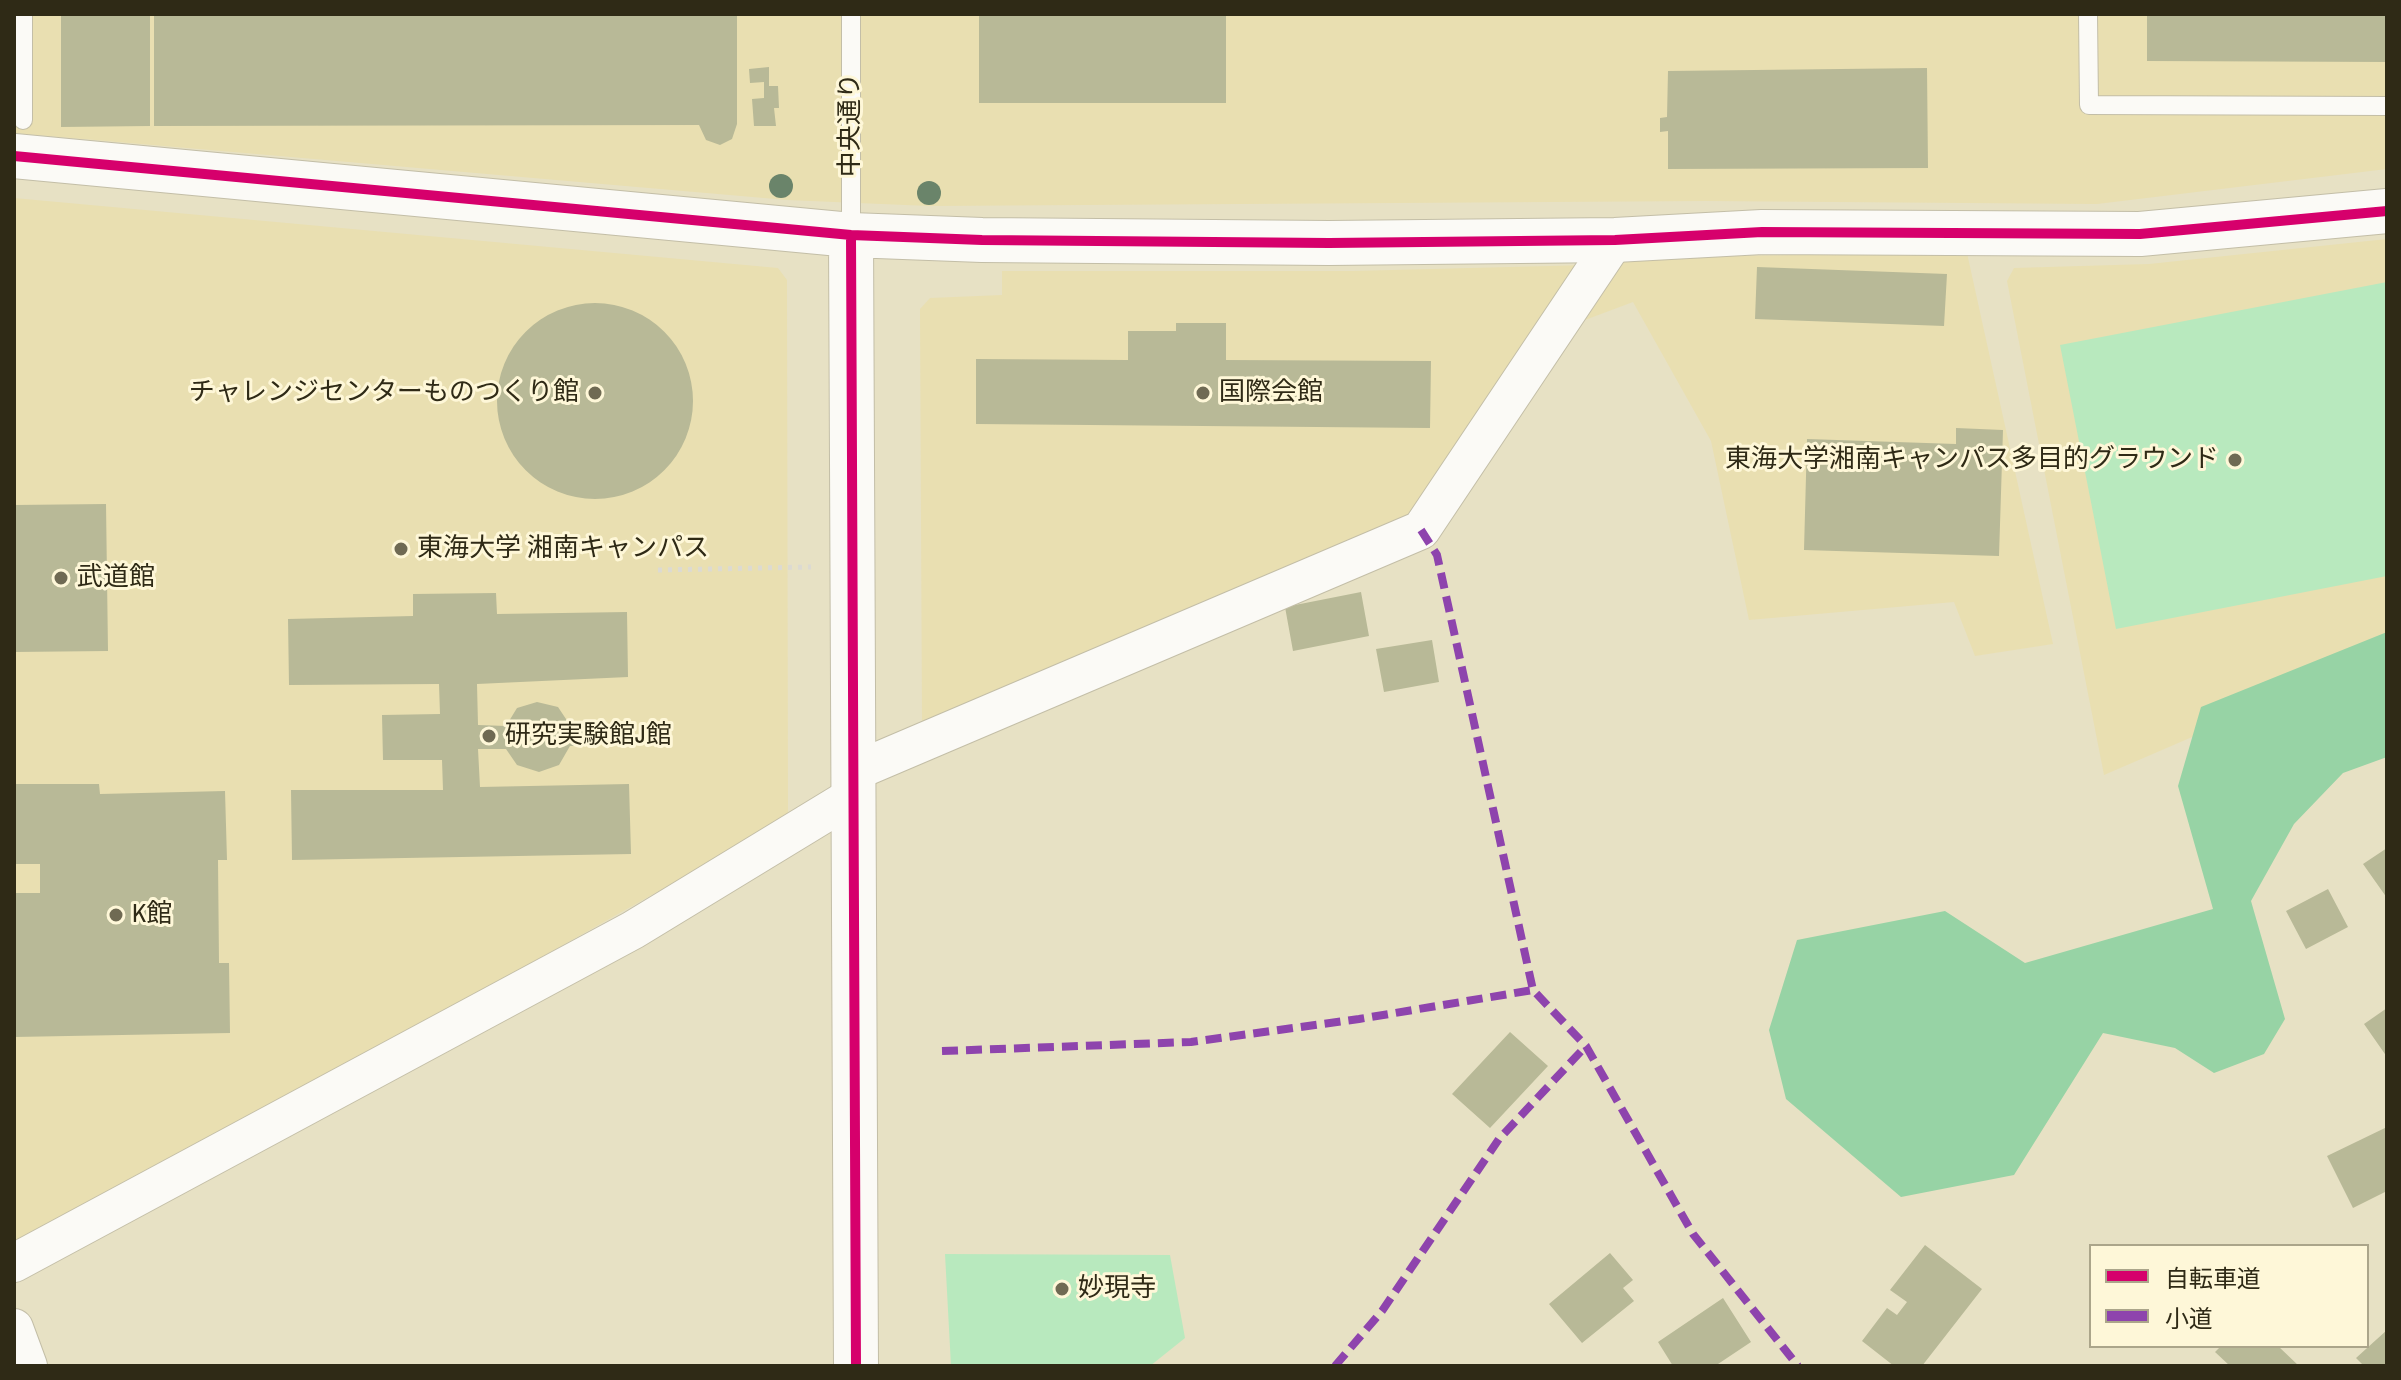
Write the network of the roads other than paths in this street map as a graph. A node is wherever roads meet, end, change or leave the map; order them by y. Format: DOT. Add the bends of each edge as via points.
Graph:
graph roads {
  1 [pos="23,14"];
  2 [pos="851,14"];
  3 [pos="2088,14"];
  4 [pos="2387,106"];
  5 [pos="18,138"];
  6 [pos="2387,211"];
  7 [pos="851,235"];
  8 [pos="1615,240"];
  9 [pos="853,784"];
  10 [pos="14,1263"];
  11 [pos="14,1328"];
  12 [pos="28,1366"];
  13 [pos="856,1366"];
  1 -- 5 [label="lane"];
  2 -- 7 [label="lane, 中央通り"];
  3 -- 4 [label="lane" via="2089,105"];
  5 -- 7 [label="street"];
  6 -- 8 [label="street" via="2140,234 1762,232"];
  7 -- 8 [label="street" via="1329,243"];
  7 -- 9 [label="street"];
  8 -- 9 [label="street" via="1421,530"];
  9 -- 10 [label="street" via="633,930"];
  9 -- 13 [label="street"];
  11 -- 12 [label="street"];
}
